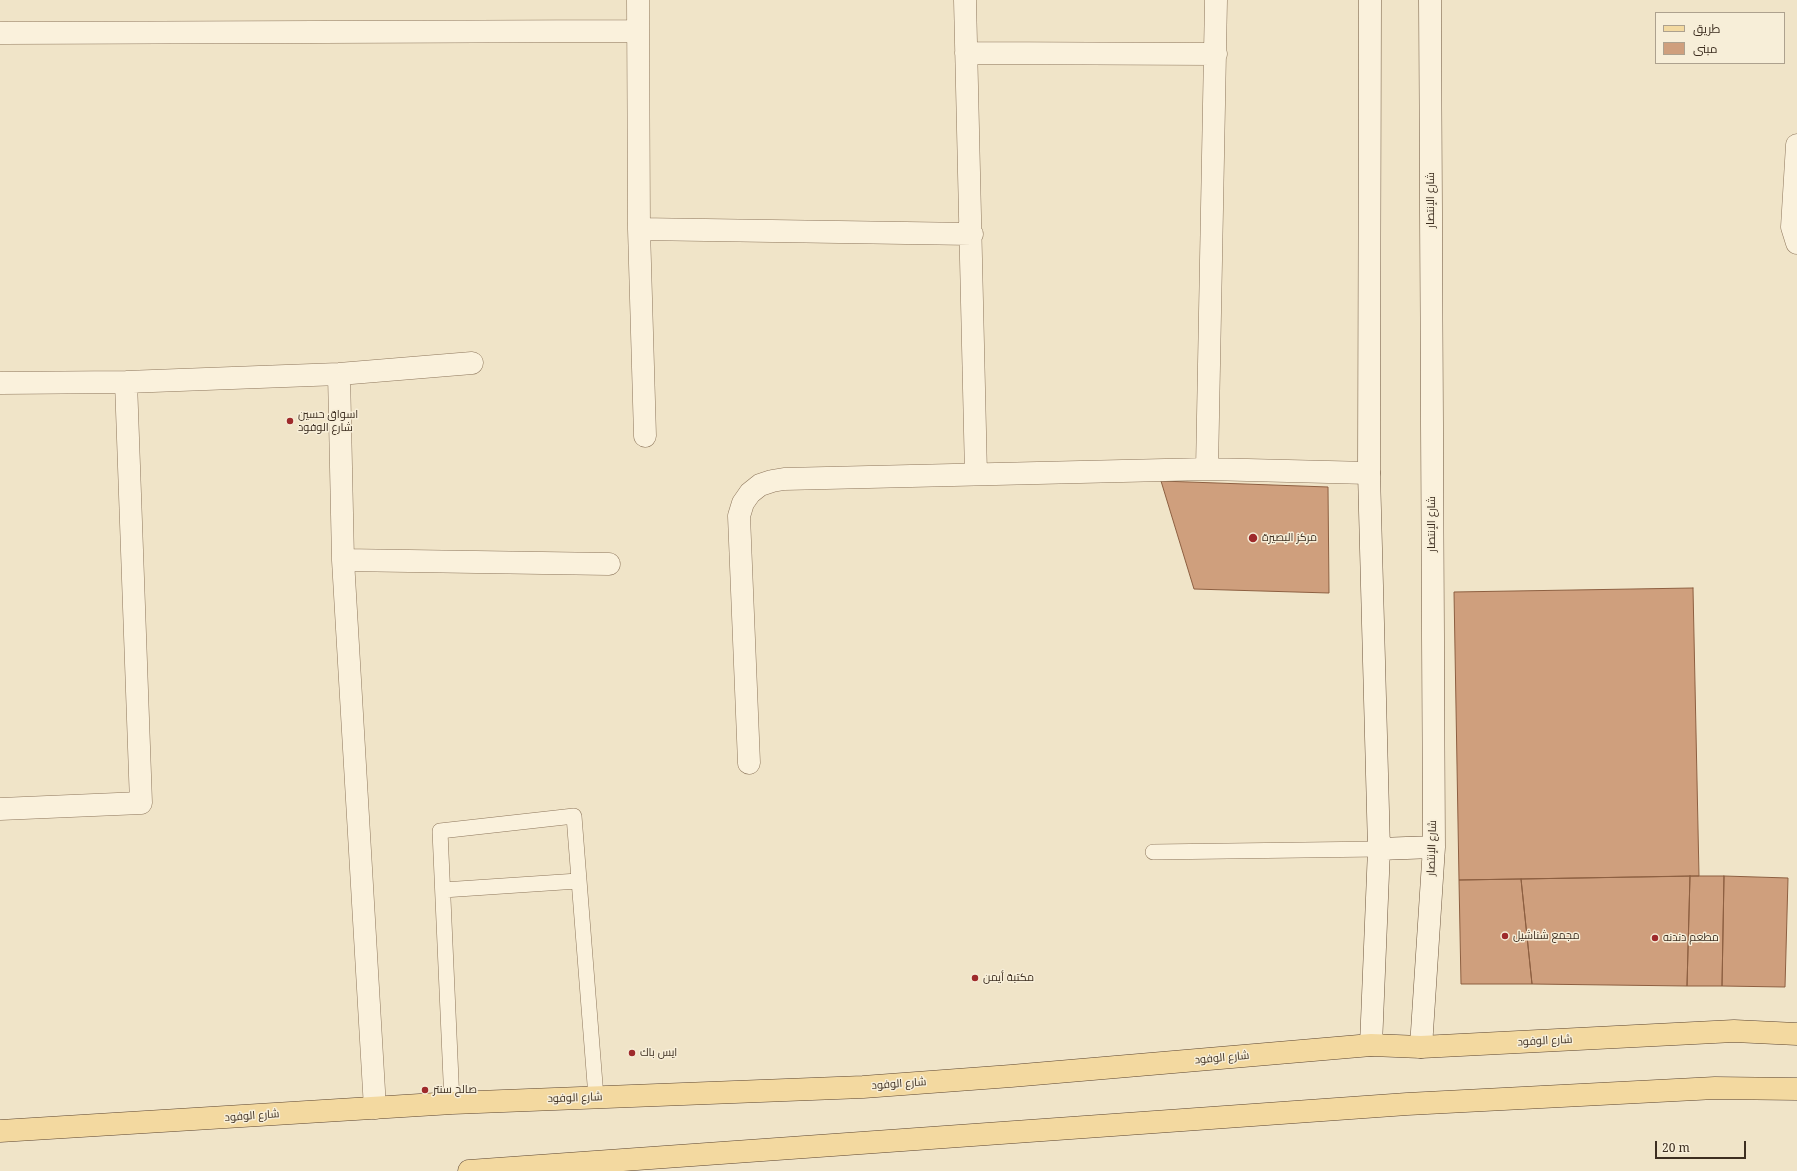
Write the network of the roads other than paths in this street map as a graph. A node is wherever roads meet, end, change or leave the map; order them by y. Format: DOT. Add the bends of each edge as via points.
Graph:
graph roads {
  1 [pos="638,0"];
  2 [pos="965,0"];
  3 [pos="1216,0"];
  4 [pos="1370,0"];
  5 [pos="1430,0"];
  6 [pos="637,31"];
  7 [pos="0,33"];
  8 [pos="966,53"];
  9 [pos="1216,54"];
  10 [pos="1797,145"];
  11 [pos="639,229"];
  12 [pos="972,234"];
  13 [pos="1797,243"];
  14 [pos="472,363"];
  15 [pos="339,374"];
  16 [pos="126,382"];
  17 [pos="0,383"];
  18 [pos="645,436"];
  19 [pos="1207,469"];
  20 [pos="1369,473"];
  21 [pos="976,474"];
  22 [pos="343,560"];
  23 [pos="609,564"];
  24 [pos="749,763"];
  25 [pos="0,809"];
  26 [pos="1434,847"];
  27 [pos="1379,849"];
  28 [pos="1153,852"];
  29 [pos="578,881"];
  30 [pos="443,890"];
  31 [pos="1797,1034"];
  32 [pos="1371,1046"];
  33 [pos="1421,1047"];
  34 [pos="1797,1089"];
  35 [pos="596,1097"];
  36 [pos="452,1103"];
  37 [pos="375,1108"];
  38 [pos="0,1132"];
  39 [pos="469,1171"];
  1 -- 6 [label="street"];
  2 -- 8 [label="street"];
  3 -- 9 [label="street"];
  4 -- 20 [label="street"];
  5 -- 26 [label="street, شارع الإنتصار"];
  6 -- 7 [label="street"];
  6 -- 11 [label="street"];
  8 -- 9 [label="street"];
  8 -- 12 [label="street"];
  9 -- 19 [label="street"];
  10 -- 13 [label="street" via="1792,227"];
  11 -- 12 [label="street"];
  11 -- 18 [label="street"];
  12 -- 21 [label="street"];
  14 -- 15 [label="street"];
  15 -- 16 [label="street"];
  15 -- 22 [label="street"];
  16 -- 17 [label="street"];
  16 -- 25 [label="street" via="141,803"];
  19 -- 20 [label="street"];
  19 -- 21 [label="street"];
  20 -- 27 [label="street"];
  21 -- 24 [label="street" via="772,480 750,493 739,516"];
  22 -- 23 [label="street"];
  22 -- 37 [label="street"];
  26 -- 27 [label="street"];
  26 -- 33 [label="street, شارع الإنتصار"];
  27 -- 28 [label="lane"];
  27 -- 32 [label="street"];
  29 -- 30 [label="lane"];
  29 -- 30 [label="lane" via="574,816 440,831"];
  29 -- 35 [label="lane"];
  30 -- 36 [label="lane"];
  31 -- 33 [label="main road, شارع الوفود" via="1734,1031"];
  32 -- 33 [label="main road, شارع الوفود"];
  32 -- 35 [label="main road, شارع الوفود" via="870,1086"];
  34 -- 39 [label="main road" via="1715,1088 1407,1104"];
  35 -- 36 [label="main road, شارع الوفود"];
  36 -- 37 [label="main road, شارع الوفود"];
  37 -- 38 [label="main road, شارع الوفود"];
}
